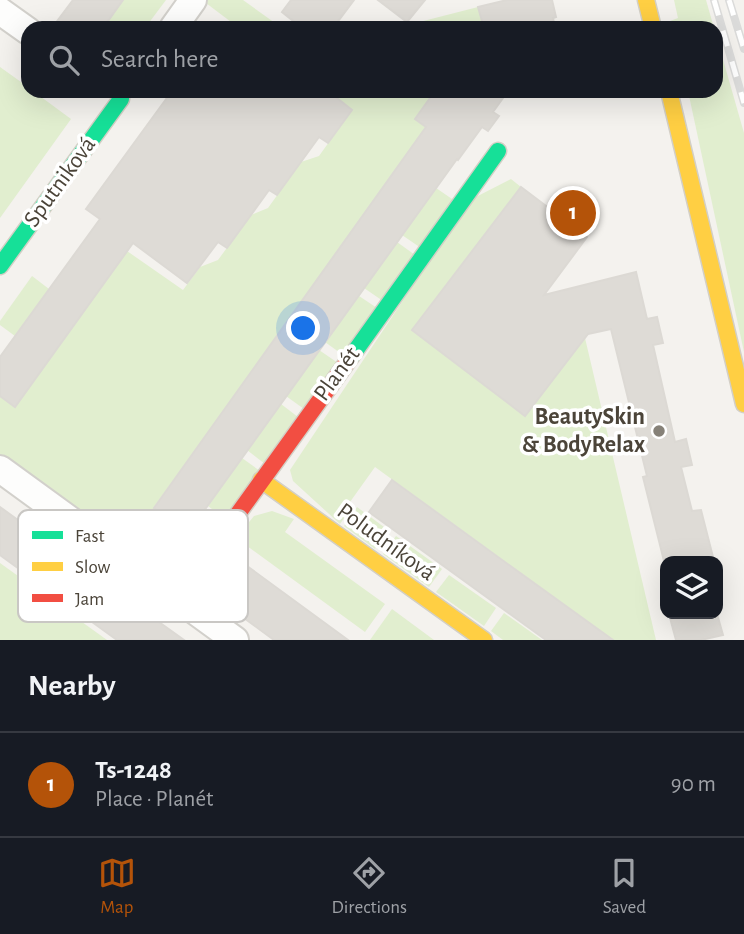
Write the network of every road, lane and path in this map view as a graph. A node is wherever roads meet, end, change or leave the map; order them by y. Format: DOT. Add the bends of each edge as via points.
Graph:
graph roads {
  1 [pos="193,0"];
  2 [pos="646,0"];
  3 [pos="0,10"];
  4 [pos="178,21"];
  5 [pos="651,21"];
  6 [pos="21,26"];
  7 [pos="116,98"];
  8 [pos="671,98"];
  9 [pos="498,151"];
  10 [pos="0,266"];
  11 [pos="744,404"];
  12 [pos="0,468"];
  13 [pos="261,480"];
  14 [pos="58,510"];
  15 [pos="240,510"];
  16 [pos="211,622"];
  17 [pos="235,640"];
  18 [pos="484,640"];
  1 -- 4 [label="street"];
  2 -- 5 [label="street"];
  3 -- 6 [label="street"];
  7 -- 10 [label="street, Sputniková"];
  8 -- 11 [label="street"];
  9 -- 13 [label="street, Planét"];
  12 -- 14 [label="street"];
  13 -- 15 [label="street, Planét"];
  13 -- 18 [label="street, Poludníková"];
  16 -- 17 [label="street"];
}
